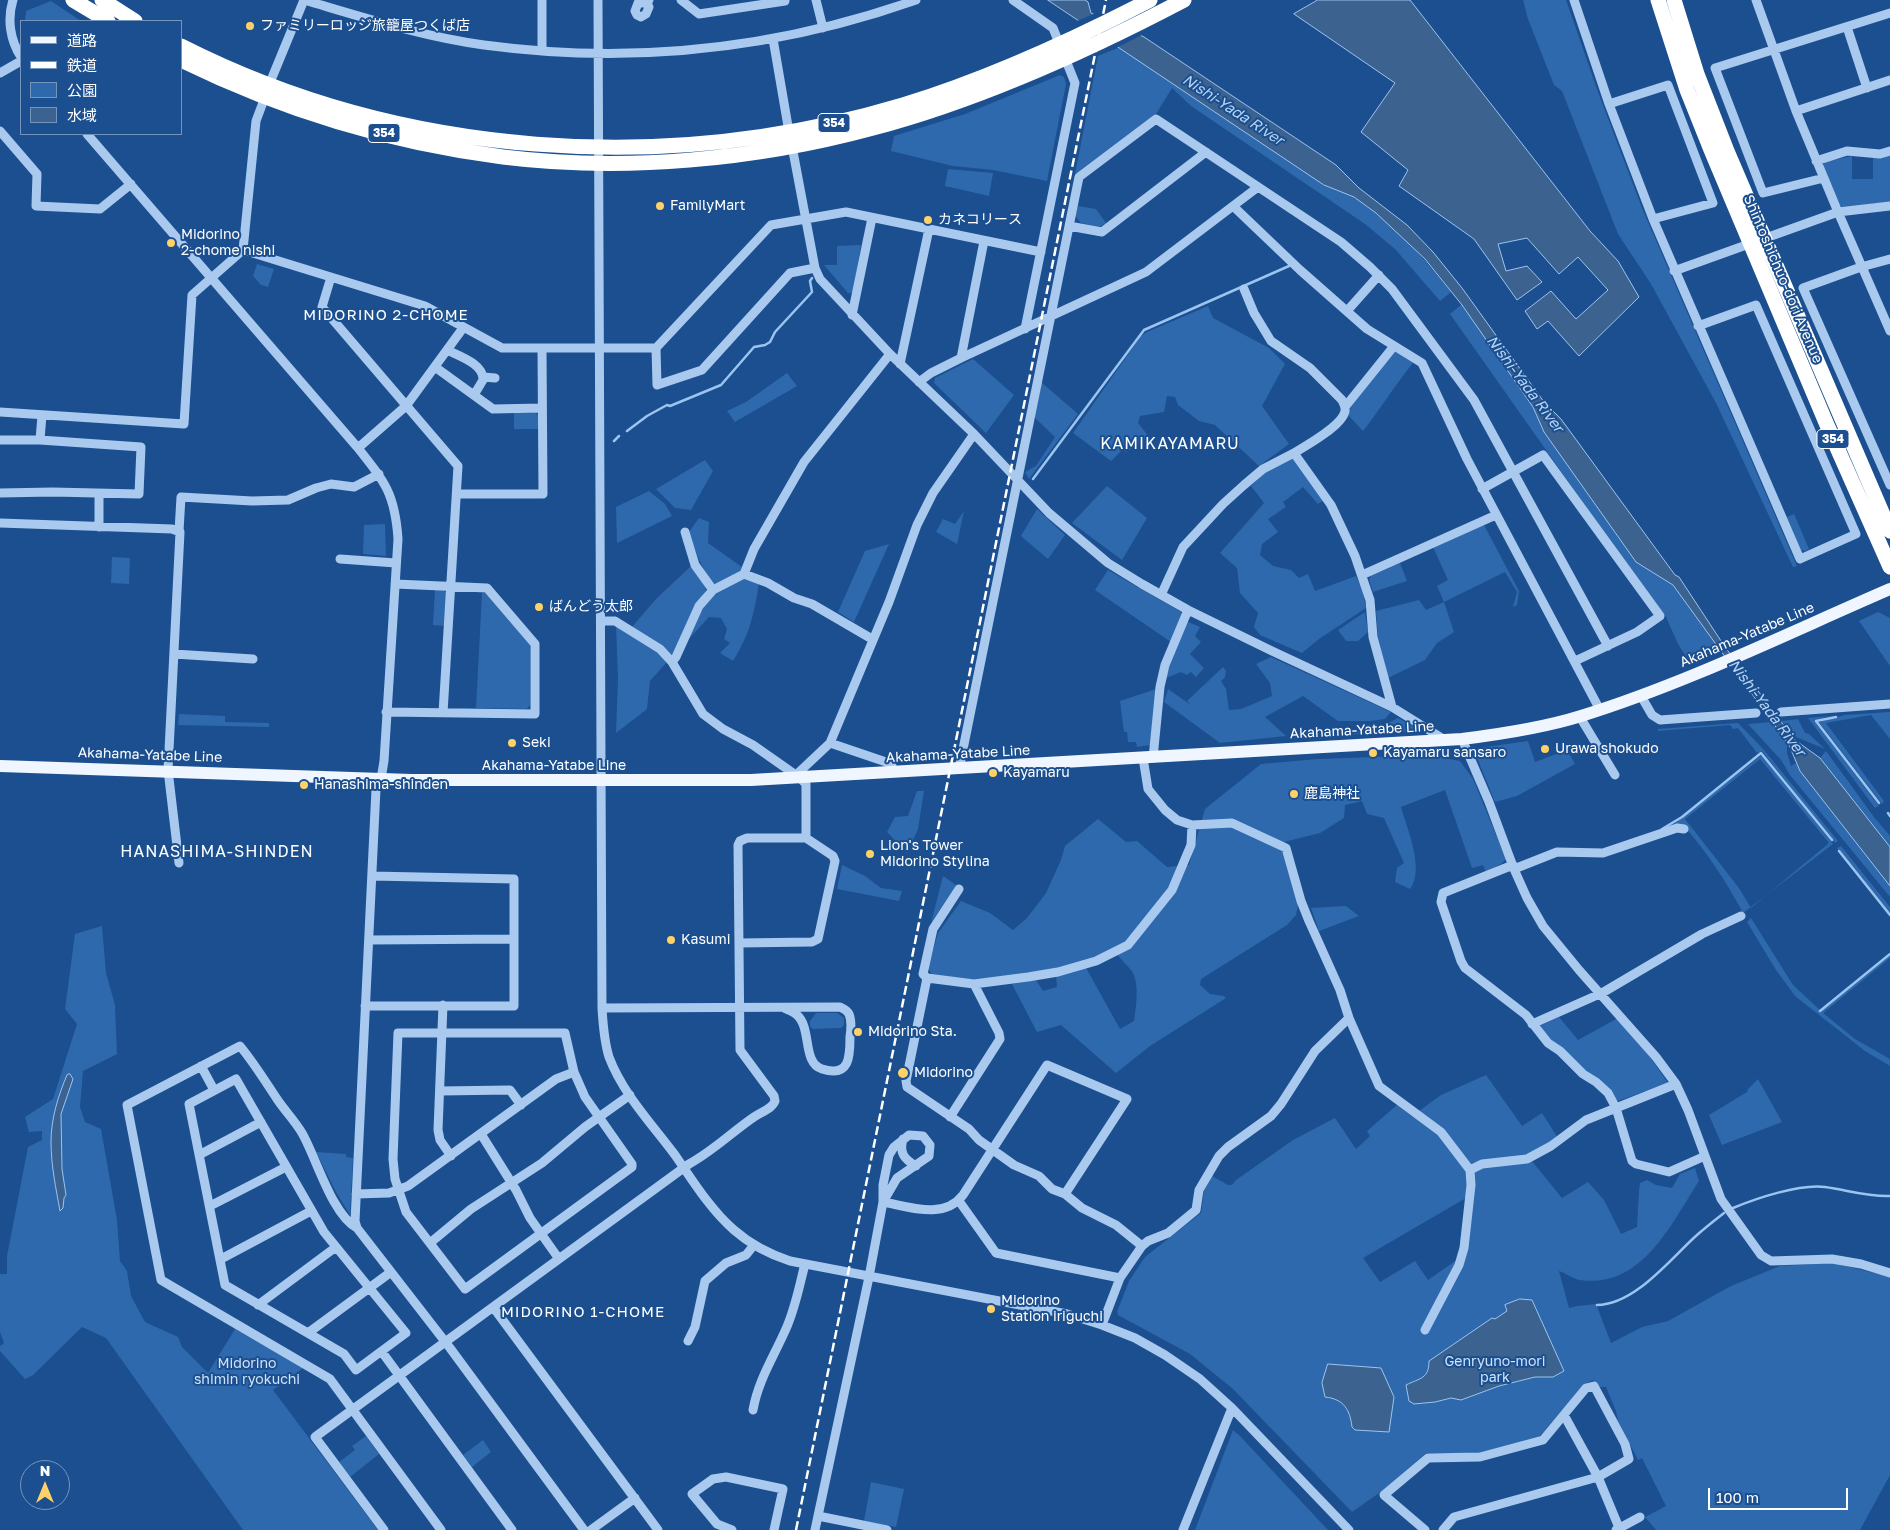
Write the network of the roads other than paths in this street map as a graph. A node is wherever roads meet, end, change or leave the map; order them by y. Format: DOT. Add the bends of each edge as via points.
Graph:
graph roads {
  1 [pos="13,0"];
  2 [pos="73,0"];
  3 [pos="102,0"];
  4 [pos="542,0"];
  5 [pos="598,0"];
  6 [pos="681,0"];
  7 [pos="784,0"];
  8 [pos="816,0"];
  9 [pos="916,0"];
  10 [pos="1013,0"];
  11 [pos="1150,0"];
  12 [pos="1184,0"];
  13 [pos="1574,0"];
  14 [pos="1658,0"];
  15 [pos="1674,0"];
  16 [pos="1756,0"];
  17 [pos="1890,13"];
  18 [pos="106,20"];
  19 [pos="133,20"];
  20 [pos="1847,27"];
  21 [pos="823,28"];
  22 [pos="773,40"];
  23 [pos="182,47"];
  24 [pos="542,50"];
  25 [pos="1062,51"];
  26 [pos="1774,51"];
  27 [pos="20,55"];
  28 [pos="598,55"];
  29 [pos="182,60"];
  30 [pos="20,62"];
  31 [pos="0,73"];
  32 [pos="1890,80"];
  33 [pos="1867,88"];
  34 [pos="267,91"];
  35 [pos="1609,104"];
  36 [pos="1796,111"];
  37 [pos="0,131"];
  38 [pos="88,135"];
  39 [pos="790,139"];
  40 [pos="1890,151"];
  41 [pos="1206,152"];
  42 [pos="598,155"];
  43 [pos="1816,161"];
  44 [pos="1824,178"];
  45 [pos="131,184"];
  46 [pos="1258,187"];
  47 [pos="1233,206"];
  48 [pos="1890,206"];
  49 [pos="1838,212"];
  50 [pos="872,218"];
  51 [pos="806,219"];
  52 [pos="1652,219"];
  53 [pos="1069,226"];
  54 [pos="928,229"];
  55 [pos="984,240"];
  56 [pos="1757,241"];
  57 [pos="243,250"];
  58 [pos="1040,252"];
  59 [pos="1890,259"];
  60 [pos="1861,267"];
  61 [pos="815,268"];
  62 [pos="1674,271"];
  63 [pos="1379,276"];
  64 [pos="211,277"];
  65 [pos="331,277"];
  66 [pos="1244,289"];
  67 [pos="1347,310"];
  68 [pos="852,315"];
  69 [pos="1051,316"];
  70 [pos="1887,317"];
  71 [pos="1698,326"];
  72 [pos="463,328"];
  73 [pos="1025,329"];
  74 [pos="1890,331"];
  75 [pos="1394,346"];
  76 [pos="542,348"];
  77 [pos="600,348"];
  78 [pos="656,348"];
  79 [pos="447,350"];
  80 [pos="890,354"];
  81 [pos="961,358"];
  82 [pos="900,364"];
  83 [pos="434,367"];
  84 [pos="484,378"];
  85 [pos="496,378"];
  86 [pos="920,382"];
  87 [pos="474,395"];
  88 [pos="406,406"];
  89 [pos="1345,406"];
  90 [pos="542,408"];
  91 [pos="0,412"];
  92 [pos="42,415"];
  93 [pos="974,434"];
  94 [pos="0,440"];
  95 [pos="40,440"];
  96 [pos="358,448"];
  97 [pos="1294,453"];
  98 [pos="1513,472"];
  99 [pos="379,474"];
  100 [pos="1017,479"];
  101 [pos="1890,486"];
  102 [pos="1482,489"];
  103 [pos="0,493"];
  104 [pos="99,494"];
  105 [pos="457,494"];
  106 [pos="1496,515"];
  107 [pos="0,523"];
  108 [pos="99,527"];
  109 [pos="178,531"];
  110 [pos="684,532"];
  111 [pos="1890,532"];
  112 [pos="340,560"];
  113 [pos="396,563"];
  114 [pos="1890,567"];
  115 [pos="744,574"];
  116 [pos="1362,575"];
  117 [pos="395,584"];
  118 [pos="451,586"];
  119 [pos="1890,589"];
  120 [pos="713,590"];
  121 [pos="1161,596"];
  122 [pos="1188,610"];
  123 [pos="601,621"];
  124 [pos="872,639"];
  125 [pos="1608,646"];
  126 [pos="174,654"];
  127 [pos="253,659"];
  128 [pos="1575,661"];
  129 [pos="672,662"];
  130 [pos="1641,696"];
  131 [pos="1890,704"];
  132 [pos="1392,707"];
  133 [pos="1600,710"];
  134 [pos="386,712"];
  135 [pos="1781,712"];
  136 [pos="443,713"];
  137 [pos="1756,713"];
  138 [pos="1580,717"];
  139 [pos="1462,739"];
  140 [pos="1446,740"];
  141 [pos="830,743"];
  142 [pos="1148,758"];
  143 [pos="0,766"];
  144 [pos="959,769"];
  145 [pos="168,770"];
  146 [pos="893,772"];
  147 [pos="1614,775"];
  148 [pos="798,776"];
  149 [pos="381,778"];
  150 [pos="601,781"];
  151 [pos="1192,825"];
  152 [pos="1684,829"];
  153 [pos="806,838"];
  154 [pos="178,863"];
  155 [pos="1514,867"];
  156 [pos="372,876"];
  157 [pos="959,889"];
  158 [pos="1741,916"];
  159 [pos="514,939"];
  160 [pos="369,940"];
  161 [pos="739,943"];
  162 [pos="927,978"];
  163 [pos="974,984"];
  164 [pos="1602,994"];
  165 [pos="443,1005"];
  166 [pos="365,1006"];
  167 [pos="816,1007"];
  168 [pos="602,1008"];
  169 [pos="739,1008"];
  170 [pos="784,1008"];
  171 [pos="1349,1018"];
  172 [pos="803,1023"];
  173 [pos="1532,1024"];
  174 [pos="442,1034"];
  175 [pos="201,1066"];
  176 [pos="574,1072"];
  177 [pos="1676,1084"];
  178 [pos="214,1090"];
  179 [pos="440,1091"];
  180 [pos="630,1095"];
  181 [pos="521,1105"];
  182 [pos="1616,1108"];
  183 [pos="598,1117"];
  184 [pos="950,1117"];
  185 [pos="261,1122"];
  186 [pos="481,1134"];
  187 [pos="903,1139"];
  188 [pos="992,1150"];
  189 [pos="199,1155"];
  190 [pos="451,1156"];
  191 [pos="1705,1156"];
  192 [pos="916,1166"];
  193 [pos="286,1167"];
  194 [pos="684,1168"];
  195 [pos="1470,1170"];
  196 [pos="511,1183"];
  197 [pos="398,1191"];
  198 [pos="356,1194"];
  199 [pos="1065,1194"];
  200 [pos="959,1201"];
  201 [pos="883,1202"];
  202 [pos="210,1206"];
  203 [pos="311,1211"];
  204 [pos="357,1228"];
  205 [pos="542,1234"];
  206 [pos="430,1242"];
  207 [pos="754,1246"];
  208 [pos="1142,1246"];
  209 [pos="336,1248"];
  210 [pos="220,1259"];
  211 [pos="559,1259"];
  212 [pos="805,1264"];
  213 [pos="391,1272"];
  214 [pos="1890,1273"];
  215 [pos="868,1276"];
  216 [pos="1120,1278"];
  217 [pos="369,1287"];
  218 [pos="258,1305"];
  219 [pos="493,1307"];
  220 [pos="1102,1325"];
  221 [pos="1426,1330"];
  222 [pos="308,1333"];
  223 [pos="688,1341"];
  224 [pos="446,1342"];
  225 [pos="382,1352"];
  226 [pos="399,1376"];
  227 [pos="1232,1408"];
  228 [pos="353,1410"];
  229 [pos="753,1410"];
  230 [pos="1564,1415"];
  231 [pos="1598,1477"];
  232 [pos="635,1498"];
  233 [pos="818,1516"];
  234 [pos="1640,1517"];
  235 [pos="384,1530"];
  236 [pos="441,1530"];
  237 [pos="512,1530"];
  238 [pos="584,1530"];
  239 [pos="591,1530"];
  240 [pos="658,1530"];
  241 [pos="727,1530"];
  242 [pos="774,1530"];
  243 [pos="815,1530"];
  244 [pos="887,1530"];
  245 [pos="1183,1530"];
  246 [pos="1349,1530"];
  247 [pos="1425,1530"];
  248 [pos="1443,1530"];
  249 [pos="1618,1530"];
  1 -- 27 [label="street" via="10,27"];
  2 -- 18 [label="highway"];
  3 -- 19 [label="highway"];
  4 -- 24 [label="street"];
  5 -- 28 [label="street"];
  6 -- 7 [label="street" via="699,14"];
  8 -- 21 [label="street"];
  9 -- 21 [label="street"];
  10 -- 25 [label="street" via="1053,28"];
  11 -- 25 [label="highway, 354" via="1087,32"];
  12 -- 25 [label="highway, 354" via="1101,42"];
  13 -- 35 [label="street"];
  14 -- 56 [label="highway, Shintoshichuo-dori Avenue / 354" via="1687,90"];
  15 -- 56 [label="highway, Shintoshichuo-dori Avenue / 354"];
  16 -- 26 [label="street"];
  17 -- 20 [label="street"];
  20 -- 26 [label="street"];
  20 -- 33 [label="street"];
  21 -- 22 [label="street"];
  22 -- 28 [label="street" via="691,50"];
  22 -- 39 [label="street"];
  23 -- 34 [label="highway, 354"];
  24 -- 28 [label="street"];
  24 -- 34 [label="street" via="483,45 392,26 304,0"];
  25 -- 39 [label="highway, 354"];
  25 -- 58 [label="street" via="1075,83"];
  26 -- 36 [label="street"];
  26 -- 44 [label="street" via="1715,68 1736,127 1763,192"];
  28 -- 42 [label="street"];
  29 -- 34 [label="highway, 354"];
  30 -- 31 [label="street"];
  32 -- 33 [label="street"];
  33 -- 36 [label="street"];
  34 -- 42 [label="highway, 354" via="401,124"];
  34 -- 57 [label="street" via="256,121"];
  35 -- 52 [label="street"];
  35 -- 52 [label="street" via="1668,85 1713,203"];
  36 -- 43 [label="street"];
  37 -- 45 [label="street" via="37,174 36,206 100,209"];
  38 -- 45 [label="street"];
  39 -- 42 [label="highway, 354"];
  39 -- 51 [label="street"];
  40 -- 43 [label="street" via="1880,154 1847,151"];
  41 -- 46 [label="street"];
  41 -- 53 [label="street" via="1102,232"];
  41 -- 53 [label="street" via="1156,119 1079,176"];
  42 -- 77 [label="street"];
  43 -- 44 [label="street"];
  44 -- 49 [label="street"];
  45 -- 64 [label="street"];
  46 -- 47 [label="street"];
  46 -- 63 [label="street" via="1341,242"];
  47 -- 67 [label="street"];
  47 -- 69 [label="street" via="1146,272"];
  48 -- 49 [label="street"];
  49 -- 56 [label="street"];
  49 -- 60 [label="street"];
  50 -- 51 [label="street" via="846,212"];
  50 -- 54 [label="street"];
  50 -- 68 [label="street"];
  51 -- 61 [label="street"];
  51 -- 78 [label="street" via="771,225"];
  52 -- 62 [label="street"];
  53 -- 69 [label="street"];
  54 -- 55 [label="street"];
  54 -- 82 [label="street"];
  55 -- 58 [label="street"];
  55 -- 81 [label="street"];
  56 -- 62 [label="street"];
  56 -- 111 [label="highway, Shintoshichuo-dori Avenue / 354"];
  56 -- 114 [label="highway, Shintoshichuo-dori Avenue / 354" via="1827,426"];
  57 -- 64 [label="street"];
  57 -- 65 [label="street"];
  58 -- 73 [label="street"];
  59 -- 60 [label="street"];
  60 -- 70 [label="street"];
  60 -- 101 [label="street" via="1803,288"];
  61 -- 68 [label="street" via="820,279"];
  61 -- 78 [label="street" via="790,273 702,370 657,385"];
  62 -- 71 [label="street"];
  63 -- 67 [label="street"];
  63 -- 98 [label="street" via="1410,312 1474,400"];
  64 -- 92 [label="street" via="192,295 184,424"];
  64 -- 96 [label="street"];
  65 -- 72 [label="street" via="425,306"];
  65 -- 88 [label="street" via="322,308"];
  66 -- 89 [label="street" via="1271,340 1310,368"];
  67 -- 75 [label="street" via="1368,330"];
  68 -- 80 [label="street"];
  69 -- 73 [label="street"];
  69 -- 100 [label="street"];
  70 -- 74 [label="street"];
  71 -- 71 [label="street" via="1800,558 1856,534 1756,305"];
  72 -- 76 [label="street" via="502,348"];
  72 -- 79 [label="street"];
  73 -- 81 [label="street"];
  75 -- 89 [label="street"];
  75 -- 102 [label="street" via="1422,364"];
  76 -- 77 [label="street"];
  76 -- 90 [label="street"];
  77 -- 78 [label="street"];
  77 -- 123 [label="street"];
  79 -- 83 [label="street"];
  79 -- 84 [label="street" via="477,366"];
  80 -- 82 [label="street"];
  80 -- 115 [label="street" via="804,462 754,549"];
  81 -- 86 [label="street"];
  82 -- 86 [label="street"];
  83 -- 87 [label="street"];
  83 -- 88 [label="street"];
  84 -- 85 [label="street"];
  84 -- 87 [label="street"];
  86 -- 93 [label="street"];
  87 -- 90 [label="street" via="493,409"];
  88 -- 96 [label="street"];
  88 -- 105 [label="street" via="458,466"];
  89 -- 97 [label="street" via="1344,415 1329,430"];
  90 -- 105 [label="street" via="543,494"];
  91 -- 92 [label="street"];
  92 -- 95 [label="street"];
  93 -- 100 [label="street"];
  93 -- 124 [label="street" via="927,504"];
  94 -- 95 [label="street"];
  95 -- 104 [label="street" via="141,447 139,494"];
  96 -- 99 [label="street"];
  97 -- 116 [label="street" via="1331,505"];
  97 -- 121 [label="street" via="1263,469 1223,504 1178,556"];
  98 -- 102 [label="street"];
  98 -- 125 [label="street"];
  98 -- 125 [label="street" via="1543,455 1660,616 1638,632"];
  99 -- 109 [label="street" via="354,487 331,484 288,500 181,497"];
  99 -- 113 [label="street" via="396,513"];
  100 -- 121 [label="street" via="1049,514 1080,541 1124,574"];
  100 -- 144 [label="street"];
  102 -- 106 [label="street"];
  103 -- 104 [label="street"];
  104 -- 108 [label="street"];
  105 -- 118 [label="street"];
  106 -- 116 [label="street"];
  106 -- 128 [label="street"];
  107 -- 108 [label="street"];
  108 -- 109 [label="street"];
  109 -- 126 [label="street"];
  110 -- 120 [label="street" via="695,565"];
  112 -- 113 [label="street"];
  113 -- 117 [label="street"];
  115 -- 120 [label="street"];
  115 -- 124 [label="street" via="812,604"];
  116 -- 132 [label="street" via="1370,600 1373,637"];
  117 -- 118 [label="street"];
  117 -- 134 [label="street"];
  118 -- 136 [label="street"];
  118 -- 136 [label="street" via="487,588 535,644 535,714"];
  119 -- 130 [label="main road, Akahama-Yatabe Line"];
  120 -- 129 [label="street" via="698,606"];
  121 -- 122 [label="street"];
  122 -- 132 [label="street"];
  122 -- 142 [label="street" via="1165,665"];
  123 -- 129 [label="street" via="615,621 660,649"];
  123 -- 150 [label="street"];
  124 -- 141 [label="street"];
  125 -- 128 [label="street"];
  126 -- 127 [label="street"];
  126 -- 145 [label="street"];
  128 -- 133 [label="street"];
  129 -- 148 [label="street" via="703,714"];
  130 -- 133 [label="main road, Akahama-Yatabe Line"];
  130 -- 137 [label="street" via="1652,715 1660,720"];
  131 -- 135 [label="street"];
  132 -- 140 [label="street"];
  133 -- 138 [label="main road, Akahama-Yatabe Line"];
  134 -- 136 [label="street"];
  134 -- 149 [label="street"];
  138 -- 139 [label="main road, Akahama-Yatabe Line" via="1509,733"];
  138 -- 147 [label="street"];
  139 -- 140 [label="main road, Akahama-Yatabe Line"];
  139 -- 155 [label="street"];
  140 -- 142 [label="main road, Akahama-Yatabe Line"];
  141 -- 146 [label="street" via="889,762"];
  141 -- 148 [label="street"];
  142 -- 144 [label="main road, Akahama-Yatabe Line"];
  142 -- 151 [label="street" via="1148,789 1153,798 1177,820"];
  143 -- 145 [label="main road, Akahama-Yatabe Line"];
  144 -- 146 [label="main road, Akahama-Yatabe Line"];
  145 -- 149 [label="main road, Akahama-Yatabe Line"];
  145 -- 154 [label="street"];
  146 -- 148 [label="main road, Akahama-Yatabe Line"];
  148 -- 150 [label="main road, Akahama-Yatabe Line" via="751,780"];
  148 -- 153 [label="street" via="806,784"];
  149 -- 150 [label="main road, Akahama-Yatabe Line"];
  149 -- 156 [label="street" via="376,789"];
  150 -- 168 [label="street"];
  151 -- 163 [label="street" via="1190,845 1172,890 1128,945 1096,961 1058,972"];
  151 -- 171 [label="street" via="1232,823 1286,848 1301,901"];
  152 -- 155 [label="street" via="1677,828 1603,853 1557,852"];
  153 -- 161 [label="street" via="747,838 740,841"];
  153 -- 161 [label="street" via="835,860 818,939 812,942"];
  155 -- 164 [label="street" via="1542,926"];
  155 -- 173 [label="street" via="1443,893 1441,902 1466,968 1526,1015"];
  156 -- 159 [label="street" via="514,878"];
  156 -- 160 [label="street"];
  157 -- 162 [label="street" via="933,929 922,974"];
  158 -- 164 [label="street" via="1702,934"];
  159 -- 160 [label="street"];
  159 -- 165 [label="street" via="514,1006"];
  160 -- 166 [label="street"];
  161 -- 169 [label="street"];
  162 -- 163 [label="street"];
  162 -- 184 [label="street" via="906,1085"];
  163 -- 184 [label="street" via="1000,1039"];
  164 -- 173 [label="street"];
  164 -- 177 [label="street"];
  165 -- 166 [label="street"];
  165 -- 174 [label="street"];
  166 -- 198 [label="street"];
  167 -- 170 [label="street"];
  167 -- 172 [label="street"];
  167 -- 172 [label="street" via="840,1007 849,1014 848,1063 833,1070 813,1064"];
  168 -- 169 [label="street"];
  168 -- 180 [label="street" via="609,1056"];
  169 -- 170 [label="street"];
  169 -- 194 [label="street" via="740,1050 775,1101"];
  170 -- 172 [label="street" via="797,1015"];
  171 -- 195 [label="street" via="1379,1086 1441,1132"];
  171 -- 208 [label="street" via="1315,1051 1271,1116 1219,1156 1199,1190 1196,1210 1168,1233"];
  173 -- 182 [label="street" via="1548,1043 1608,1092"];
  174 -- 176 [label="street" via="565,1033"];
  174 -- 179 [label="street"];
  174 -- 197 [label="street" via="398,1033 393,1159"];
  175 -- 178 [label="street"];
  175 -- 204 [label="street" via="240,1046 302,1133 329,1191 349,1223"];
  175 -- 228 [label="street" via="126,1105 161,1280 330,1378"];
  176 -- 181 [label="street" via="556,1079"];
  176 -- 183 [label="street"];
  177 -- 182 [label="street"];
  177 -- 191 [label="street"];
  178 -- 185 [label="street" via="236,1078"];
  178 -- 189 [label="street" via="189,1104"];
  179 -- 181 [label="street" via="510,1090"];
  179 -- 190 [label="street" via="439,1136"];
  180 -- 183 [label="street"];
  180 -- 194 [label="street"];
  181 -- 186 [label="street"];
  182 -- 191 [label="street" via="1632,1162 1669,1172"];
  182 -- 195 [label="street" via="1586,1120 1551,1146 1527,1158 1482,1164"];
  183 -- 196 [label="street" via="542,1163"];
  183 -- 205 [label="street" via="632,1167"];
  184 -- 188 [label="street"];
  185 -- 189 [label="street"];
  185 -- 193 [label="street"];
  186 -- 190 [label="street"];
  186 -- 196 [label="street"];
  187 -- 192 [label="street" via="902,1154"];
  187 -- 192 [label="street" via="919,1134 928,1140 928,1156"];
  187 -- 201 [label="street" via="889,1155"];
  188 -- 199 [label="street"];
  188 -- 199 [label="street" via="1047,1066 1127,1099"];
  188 -- 200 [label="street"];
  189 -- 202 [label="street"];
  190 -- 197 [label="street"];
  191 -- 214 [label="street" via="1721,1199 1766,1259 1832,1259"];
  192 -- 201 [label="street" via="897,1178"];
  193 -- 202 [label="street"];
  193 -- 203 [label="street"];
  194 -- 207 [label="street" via="722,1218"];
  194 -- 211 [label="street"];
  195 -- 221 [label="street" via="1464,1248 1459,1265"];
  196 -- 205 [label="street"];
  196 -- 206 [label="street"];
  197 -- 198 [label="street"];
  197 -- 206 [label="street" via="406,1212"];
  198 -- 204 [label="street"];
  199 -- 208 [label="street" via="1082,1208 1116,1225"];
  200 -- 201 [label="street" via="935,1210"];
  200 -- 216 [label="street" via="996,1253"];
  201 -- 215 [label="street"];
  202 -- 210 [label="street"];
  203 -- 209 [label="street"];
  203 -- 210 [label="street"];
  204 -- 213 [label="street"];
  205 -- 206 [label="street" via="465,1289"];
  205 -- 211 [label="street"];
  207 -- 212 [label="street"];
  207 -- 223 [label="street" via="746,1255 726,1264 706,1281 695,1327"];
  208 -- 216 [label="street"];
  209 -- 217 [label="street"];
  209 -- 218 [label="street"];
  210 -- 218 [label="street" via="225,1285"];
  211 -- 219 [label="street"];
  212 -- 215 [label="street"];
  212 -- 229 [label="street" via="788,1322 763,1374"];
  213 -- 217 [label="street"];
  213 -- 224 [label="street"];
  215 -- 220 [label="street" via="1050,1311"];
  215 -- 233 [label="street"];
  216 -- 220 [label="street"];
  217 -- 222 [label="street"];
  217 -- 225 [label="street" via="406,1333"];
  218 -- 222 [label="street"];
  219 -- 224 [label="street"];
  219 -- 232 [label="street"];
  220 -- 227 [label="street" via="1165,1355 1200,1378"];
  222 -- 225 [label="street" via="344,1354 356,1370"];
  224 -- 226 [label="street"];
  224 -- 238 [label="street"];
  225 -- 226 [label="street"];
  226 -- 228 [label="street"];
  226 -- 237 [label="street"];
  227 -- 245 [label="street"];
  227 -- 246 [label="street"];
  228 -- 235 [label="street" via="315,1437"];
  228 -- 236 [label="street"];
  230 -- 231 [label="street"];
  230 -- 231 [label="street" via="1586,1388 1594,1386 1625,1444 1629,1459"];
  230 -- 247 [label="street" via="1543,1440 1480,1457 1428,1458 1384,1494"];
  231 -- 248 [label="street" via="1454,1517"];
  231 -- 249 [label="street"];
  232 -- 239 [label="street"];
  232 -- 240 [label="street"];
  233 -- 243 [label="street"];
  233 -- 244 [label="street"];
  234 -- 249 [label="street"];
  241 -- 242 [label="street" via="713,1521 692,1494 713,1479 726,1477 783,1489"];
}
